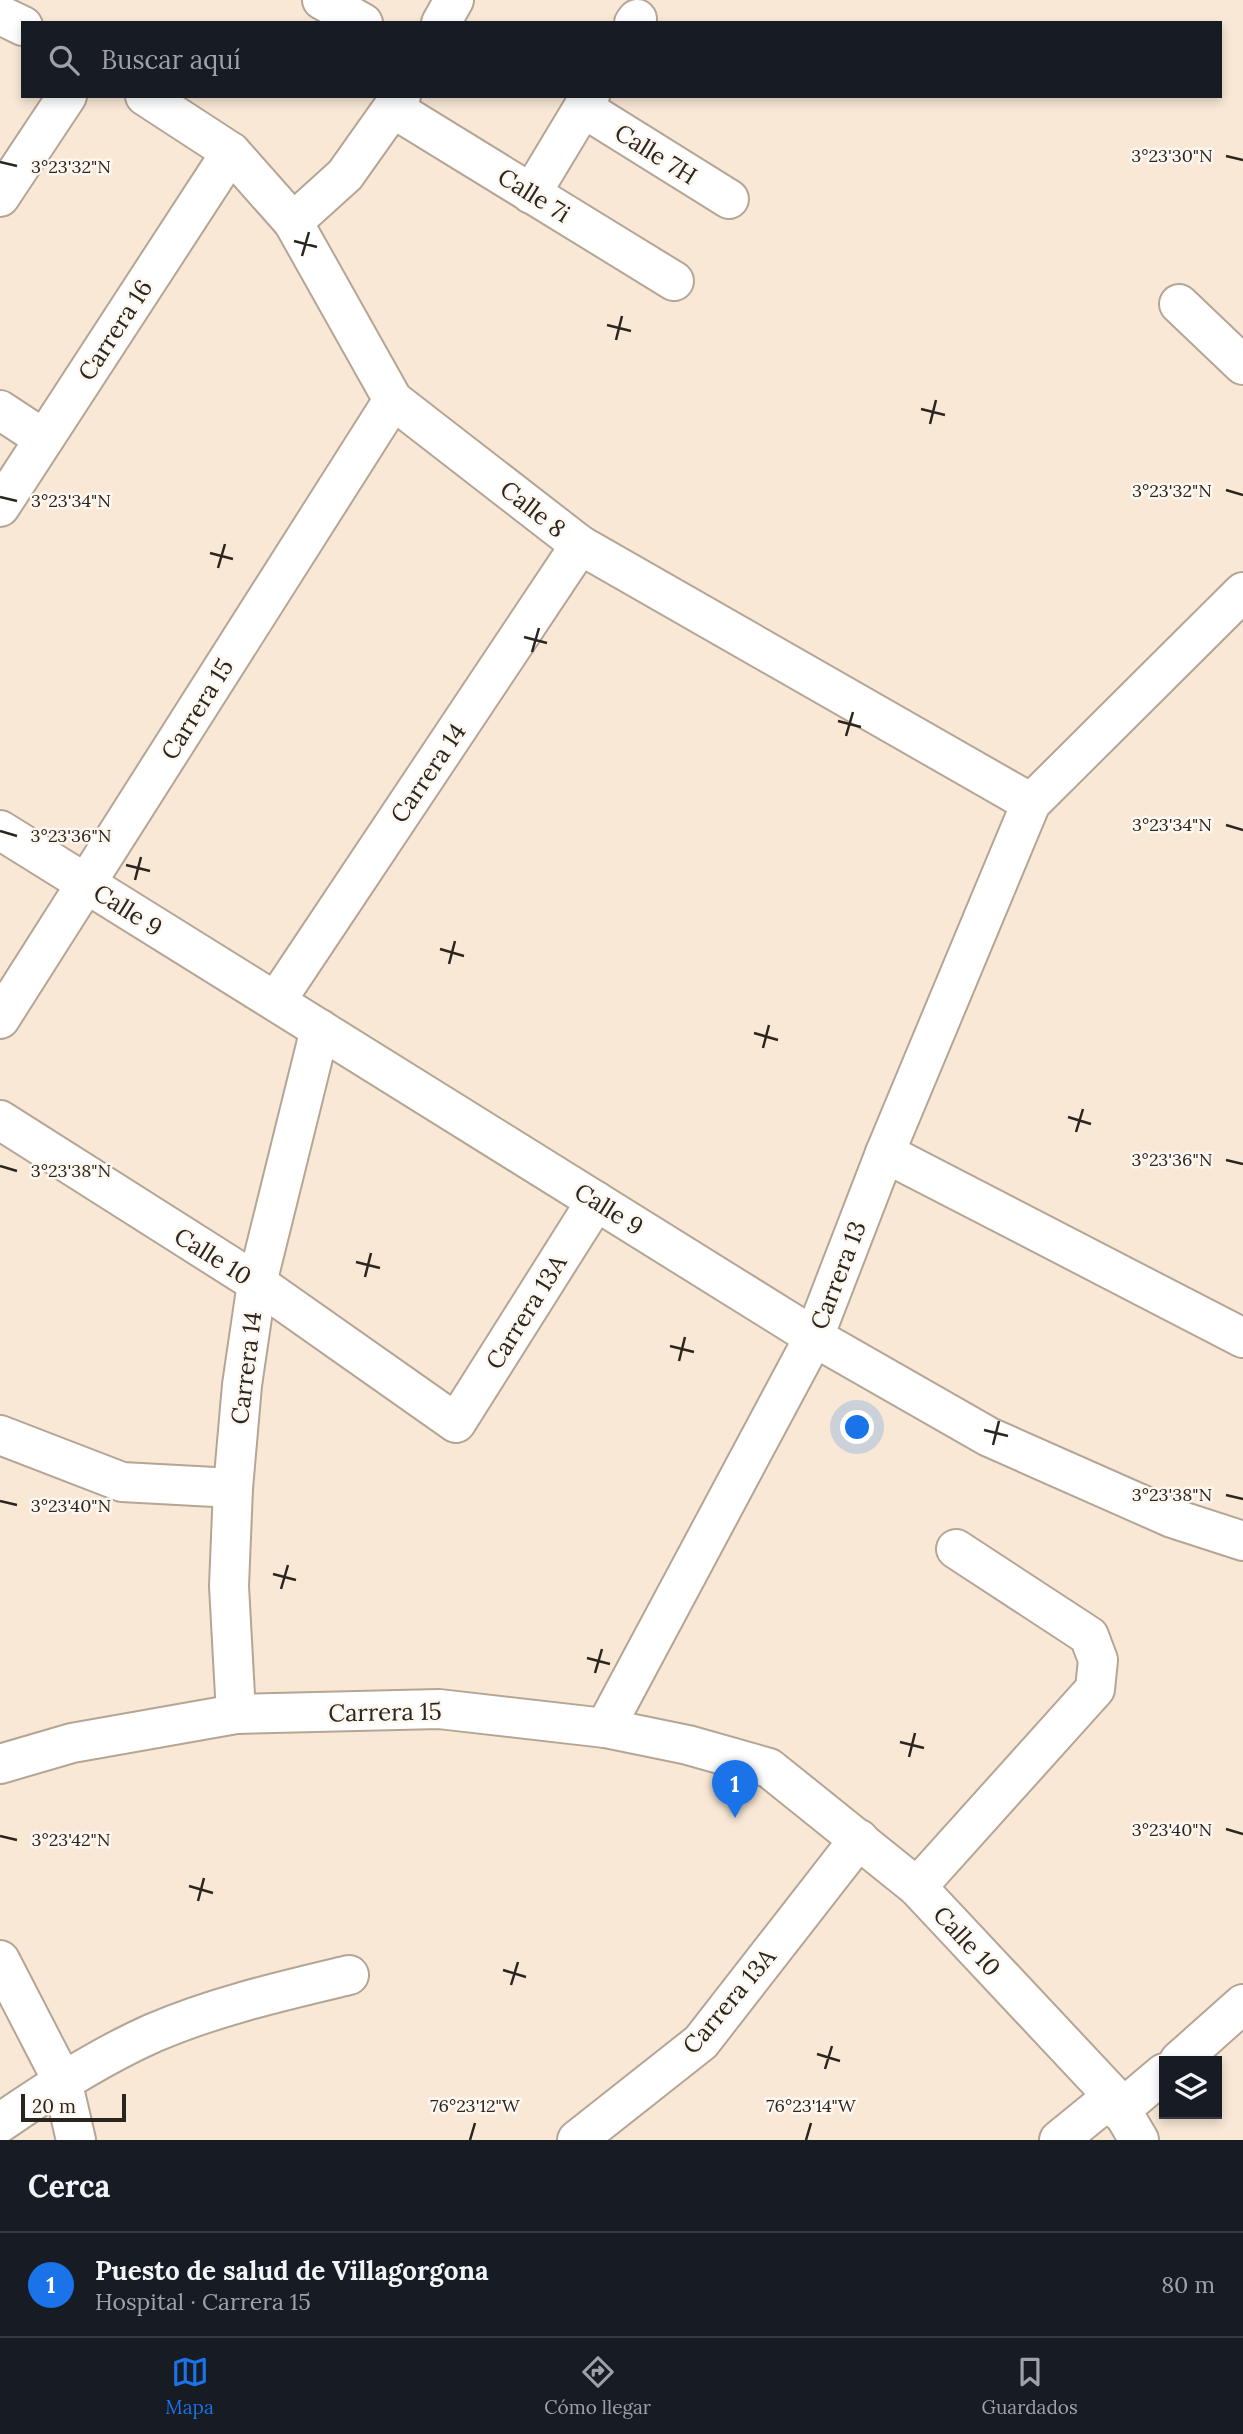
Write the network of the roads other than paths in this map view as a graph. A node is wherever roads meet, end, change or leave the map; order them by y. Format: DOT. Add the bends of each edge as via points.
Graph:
graph roads {
  1 [pos="322,0"];
  2 [pos="454,0"];
  3 [pos="0,15"];
  4 [pos="359,21"];
  5 [pos="442,21"];
  6 [pos="21,25"];
  7 [pos="66,98"];
  8 [pos="148,98"];
  9 [pos="587,102"];
  10 [pos="397,103"];
  11 [pos="231,152"];
  12 [pos="531,194"];
  13 [pos="0,197"];
  14 [pos="729,199"];
  15 [pos="293,222"];
  16 [pos="674,281"];
  17 [pos="1179,304"];
  18 [pos="1243,365"];
  19 [pos="393,400"];
  20 [pos="0,410"];
  21 [pos="44,439"];
  22 [pos="0,507"];
  23 [pos="580,545"];
  24 [pos="1243,592"];
  25 [pos="1031,803"];
  26 [pos="0,830"];
  27 [pos="86,884"];
  28 [pos="276,1002"];
  29 [pos="0,1018"];
  30 [pos="320,1029"];
  31 [pos="0,1120"];
  32 [pos="885,1153"];
  33 [pos="596,1201"];
  34 [pos="257,1283"];
  35 [pos="814,1337"];
  36 [pos="1243,1338"];
  37 [pos="456,1423"];
  38 [pos="0,1435"];
  39 [pos="233,1488"];
  40 [pos="1243,1541"];
  41 [pos="956,1549"];
  42 [pos="236,1714"];
  43 [pos="606,1728"];
  44 [pos="0,1764"];
  45 [pos="769,1768"];
  46 [pos="859,1839"];
  47 [pos="917,1887"];
  48 [pos="0,1960"];
  49 [pos="349,1975"];
  50 [pos="1243,2004"];
  51 [pos="1185,2056"];
  52 [pos="1159,2078"];
  53 [pos="62,2080"];
  54 [pos="1124,2116"];
  55 [pos="0,2123"];
  56 [pos="76,2140"];
  57 [pos="577,2140"];
  58 [pos="1059,2140"];
  1 -- 4 [label="street"];
  2 -- 5 [label="street"];
  3 -- 6 [label="street"];
  7 -- 13 [label="street"];
  8 -- 11 [label="street, Calle 8"];
  9 -- 12 [label="street"];
  9 -- 14 [label="street, Calle 7H"];
  10 -- 12 [label="street, Calle 7i"];
  10 -- 15 [label="street" via="345,175"];
  11 -- 15 [label="street, Calle 8"];
  11 -- 21 [label="street, Carrera 16"];
  12 -- 16 [label="street, Calle 7i"];
  15 -- 19 [label="street, Calle 8"];
  17 -- 18 [label="street"];
  19 -- 23 [label="street, Calle 8"];
  19 -- 27 [label="street, Carrera 15"];
  20 -- 21 [label="street"];
  21 -- 22 [label="street, Carrera 16"];
  23 -- 25 [label="street, Calle 8"];
  23 -- 28 [label="street, Carrera 14"];
  24 -- 25 [label="street"];
  25 -- 32 [label="street, Carrera 13"];
  26 -- 27 [label="street, Calle 9"];
  27 -- 28 [label="street, Calle 9"];
  27 -- 29 [label="street, Carrera 15"];
  28 -- 30 [label="street, Calle 9"];
  30 -- 33 [label="street, Calle 9"];
  30 -- 34 [label="street, Carrera 14"];
  31 -- 34 [label="street, Calle 10"];
  32 -- 35 [label="street, Carrera 13"];
  32 -- 36 [label="street"];
  33 -- 35 [label="street, Calle 9"];
  33 -- 37 [label="street, Carrera 13A"];
  34 -- 37 [label="street, Calle 10"];
  34 -- 39 [label="street, Carrera 14"];
  35 -- 40 [label="street, Calle 9" via="989,1437 1172,1517"];
  35 -- 43 [label="street, Carrera 13"];
  38 -- 39 [label="street" via="122,1482"];
  39 -- 42 [label="street, Carrera 14" via="229,1586"];
  41 -- 47 [label="street" via="1089,1636 1098,1660 1096,1689"];
  42 -- 43 [label="street, Carrera 15" via="439,1709"];
  42 -- 44 [label="street, Carrera 15" via="72,1743"];
  43 -- 45 [label="street, Carrera 15"];
  45 -- 46 [label="street, Calle 10"];
  46 -- 47 [label="street, Calle 10"];
  46 -- 57 [label="street, Carrera 13A" via="701,2042"];
  47 -- 54 [label="street, Calle 10"];
  48 -- 53 [label="street"];
  49 -- 53 [label="street" via="249,1999 165,2029"];
  50 -- 51 [label="street"];
  52 -- 54 [label="street"];
  53 -- 55 [label="street"];
  53 -- 56 [label="street"];
  54 -- 58 [label="street"];
}
